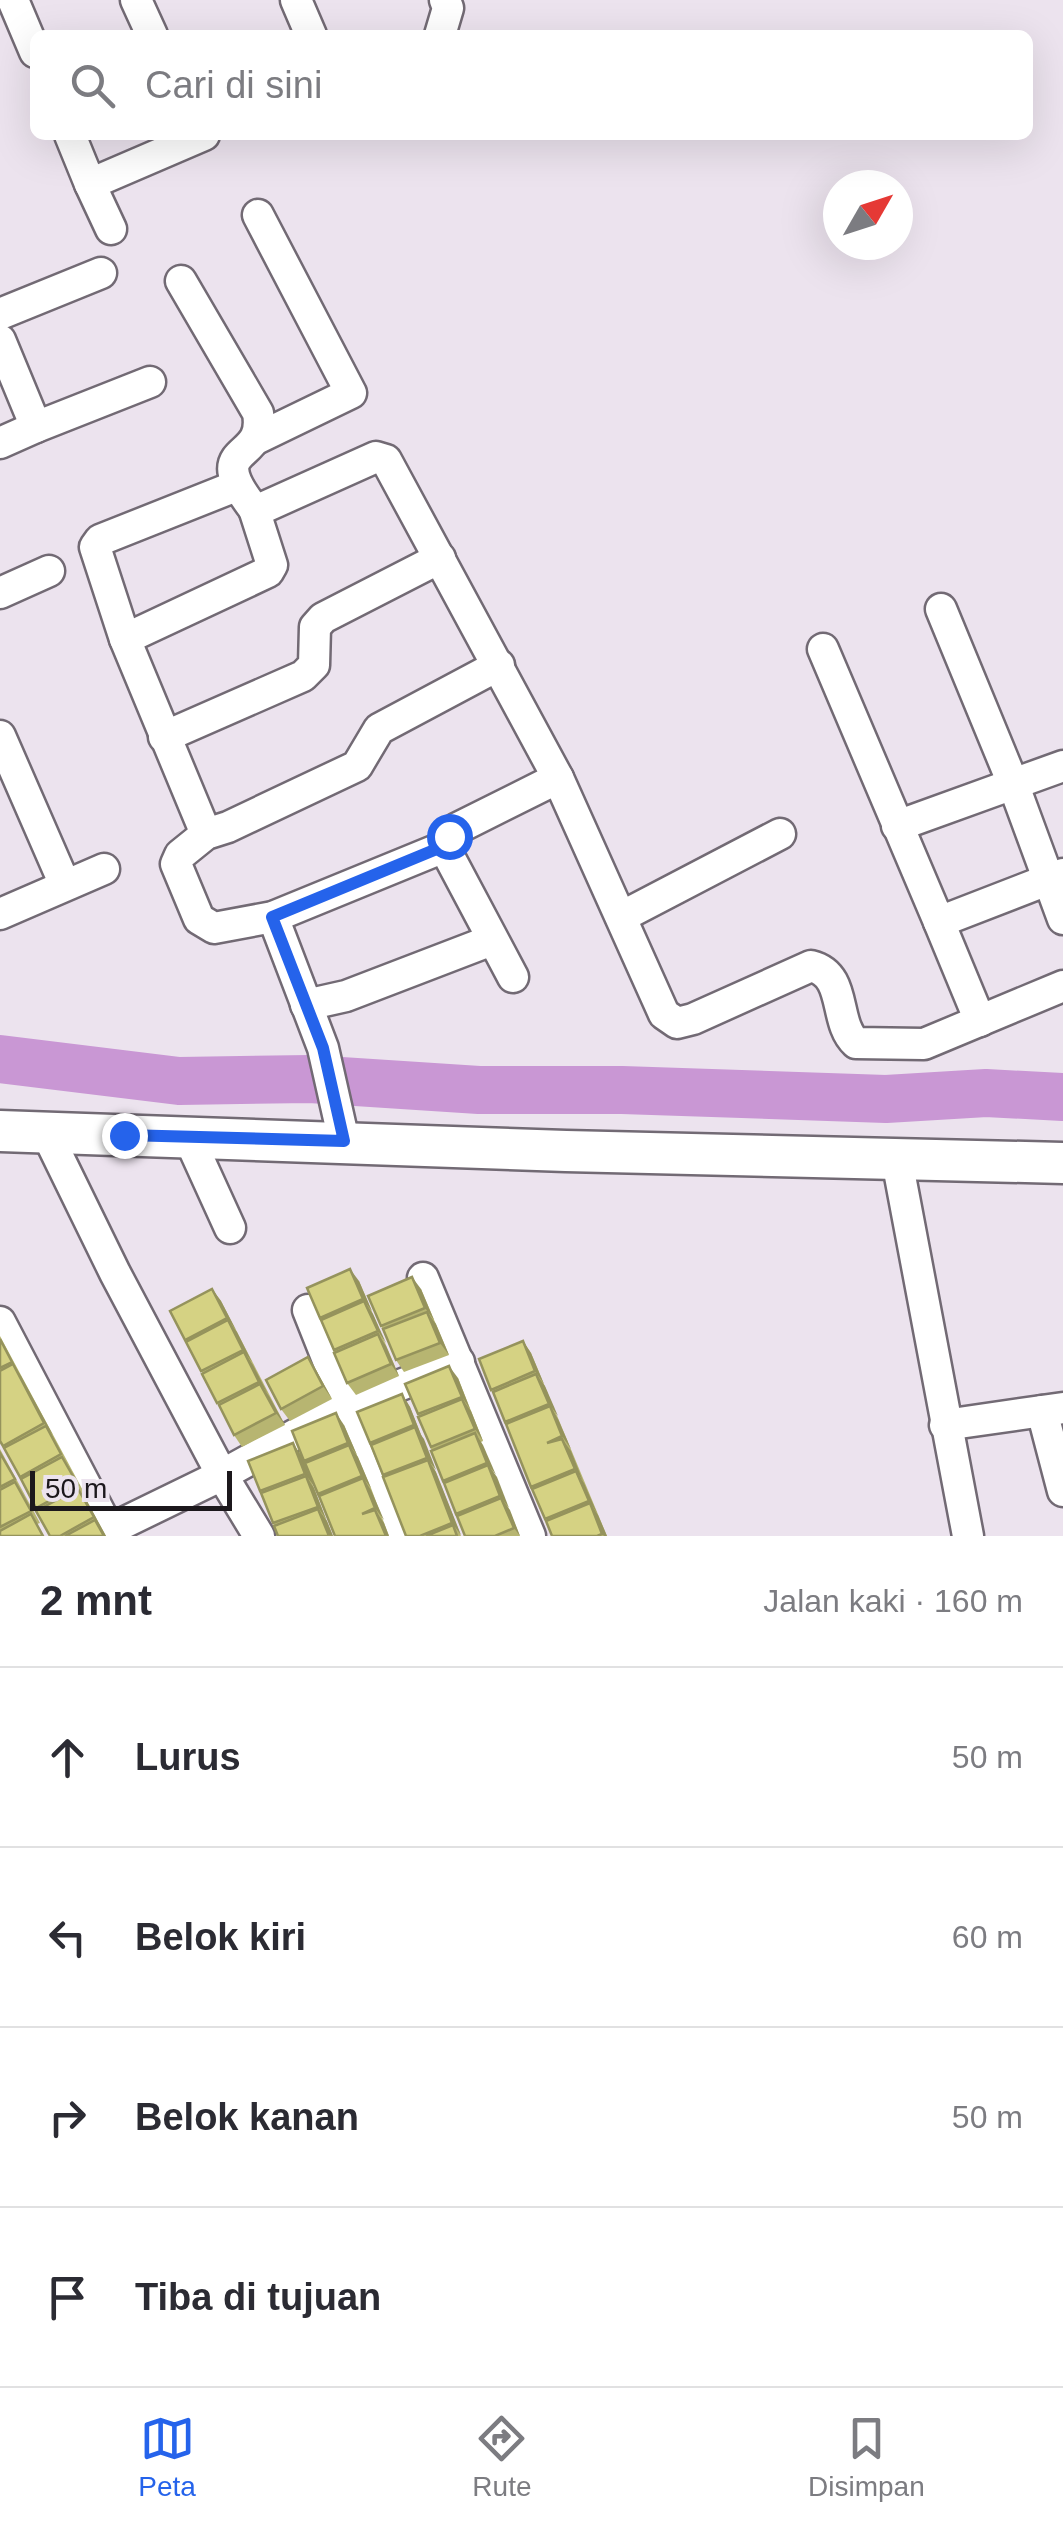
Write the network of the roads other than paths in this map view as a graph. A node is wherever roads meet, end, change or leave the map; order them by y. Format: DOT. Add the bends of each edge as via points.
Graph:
graph roads {
  1 [pos="13,0"];
  2 [pos="136,0"];
  3 [pos="296,0"];
  4 [pos="445,0"];
  5 [pos="150,30"];
  6 [pos="308,30"];
  7 [pos="441,30"];
  8 [pos="30,40"];
  9 [pos="72,140"];
  10 [pos="191,140"];
  11 [pos="90,184"];
  12 [pos="258,215"];
  13 [pos="111,229"];
  14 [pos="102,273"];
  15 [pos="181,281"];
  16 [pos="0,314"];
  17 [pos="0,340"];
  18 [pos="150,382"];
  19 [pos="36,428"];
  20 [pos="256,439"];
  21 [pos="0,443"];
  22 [pos="245,497"];
  23 [pos="440,558"];
  24 [pos="49,571"];
  25 [pos="0,593"];
  26 [pos="942,609"];
  27 [pos="125,639"];
  28 [pos="823,650"];
  29 [pos="499,665"];
  30 [pos="0,736"];
  31 [pos="164,737"];
  32 [pos="1063,766"];
  33 [pos="558,778"];
  34 [pos="1014,786"];
  35 [pos="897,826"];
  36 [pos="206,834"];
  37 [pos="780,834"];
  38 [pos="444,846"];
  39 [pos="104,869"];
  40 [pos="1055,878"];
  41 [pos="64,886"];
  42 [pos="0,914"];
  43 [pos="272,917"];
  44 [pos="621,917"];
  45 [pos="1063,919"];
  46 [pos="940,922"];
  47 [pos="492,940"];
  48 [pos="513,977"];
  49 [pos="1063,986"];
  50 [pos="306,1005"];
  51 [pos="980,1021"];
  52 [pos="0,1131"];
  53 [pos="47,1134"];
  54 [pos="188,1138"];
  55 [pos="344,1141"];
  56 [pos="896,1160"];
  57 [pos="1063,1164"];
  58 [pos="230,1228"];
  59 [pos="423,1278"];
  60 [pos="308,1310"];
  61 [pos="0,1322"];
  62 [pos="459,1362"];
  63 [pos="347,1406"];
  64 [pos="1052,1410"];
  65 [pos="946,1425"];
  66 [pos="222,1476"];
  67 [pos="1063,1492"];
  68 [pos="111,1533"];
  69 [pos="258,1536"];
  70 [pos="398,1536"];
  71 [pos="530,1536"];
  72 [pos="968,1536"];
  1 -- 8 [label="street"];
  2 -- 5 [label="street"];
  3 -- 6 [label="street"];
  4 -- 7 [label="street"];
  9 -- 11 [label="street"];
  10 -- 11 [label="street"];
  11 -- 13 [label="street"];
  12 -- 20 [label="street" via="351,393"];
  14 -- 16 [label="street"];
  15 -- 20 [label="street" via="258,413"];
  17 -- 19 [label="street"];
  18 -- 19 [label="street"];
  19 -- 21 [label="street"];
  20 -- 22 [label="street" via="231,467"];
  22 -- 23 [label="street" via="258,510 380,457"];
  22 -- 27 [label="street" via="272,565 268,572"];
  22 -- 27 [label="street" via="97,544 94,554"];
  23 -- 29 [label="street"];
  23 -- 31 [label="street" via="322,618 315,627 314,665 303,676"];
  24 -- 25 [label="street"];
  26 -- 34 [label="street"];
  27 -- 31 [label="street"];
  28 -- 35 [label="street"];
  29 -- 33 [label="street"];
  29 -- 36 [label="street" via="380,729 356,766"];
  30 -- 41 [label="street"];
  31 -- 36 [label="street"];
  32 -- 34 [label="street"];
  33 -- 38 [label="street" via="456,829"];
  33 -- 44 [label="street"];
  34 -- 35 [label="street"];
  34 -- 40 [label="street"];
  35 -- 46 [label="street"];
  36 -- 43 [label="street" via="176,864 199,919 214,928"];
  37 -- 44 [label="street"];
  38 -- 43 [label="street"];
  38 -- 47 [label="street"];
  39 -- 41 [label="street"];
  40 -- 45 [label="street"];
  40 -- 46 [label="street"];
  41 -- 42 [label="street"];
  43 -- 50 [label="street"];
  44 -- 51 [label="street" via="664,1014 677,1023 811,966 834,982 856,1044 924,1044"];
  46 -- 51 [label="street"];
  47 -- 48 [label="street"];
  47 -- 50 [label="street"];
  49 -- 51 [label="street"];
  50 -- 55 [label="street"];
  52 -- 53 [label="street"];
  53 -- 54 [label="street"];
  53 -- 66 [label="street"];
  54 -- 55 [label="street"];
  54 -- 58 [label="street"];
  55 -- 56 [label="street"];
  56 -- 57 [label="street"];
  56 -- 65 [label="street"];
  59 -- 62 [label="street"];
  60 -- 63 [label="street"];
  61 -- 68 [label="street"];
  62 -- 63 [label="street"];
  62 -- 71 [label="street"];
  63 -- 66 [label="street"];
  63 -- 70 [label="street"];
  64 -- 65 [label="street"];
  64 -- 67 [label="street"];
  65 -- 72 [label="street"];
  66 -- 68 [label="street"];
  66 -- 69 [label="street"];
}
